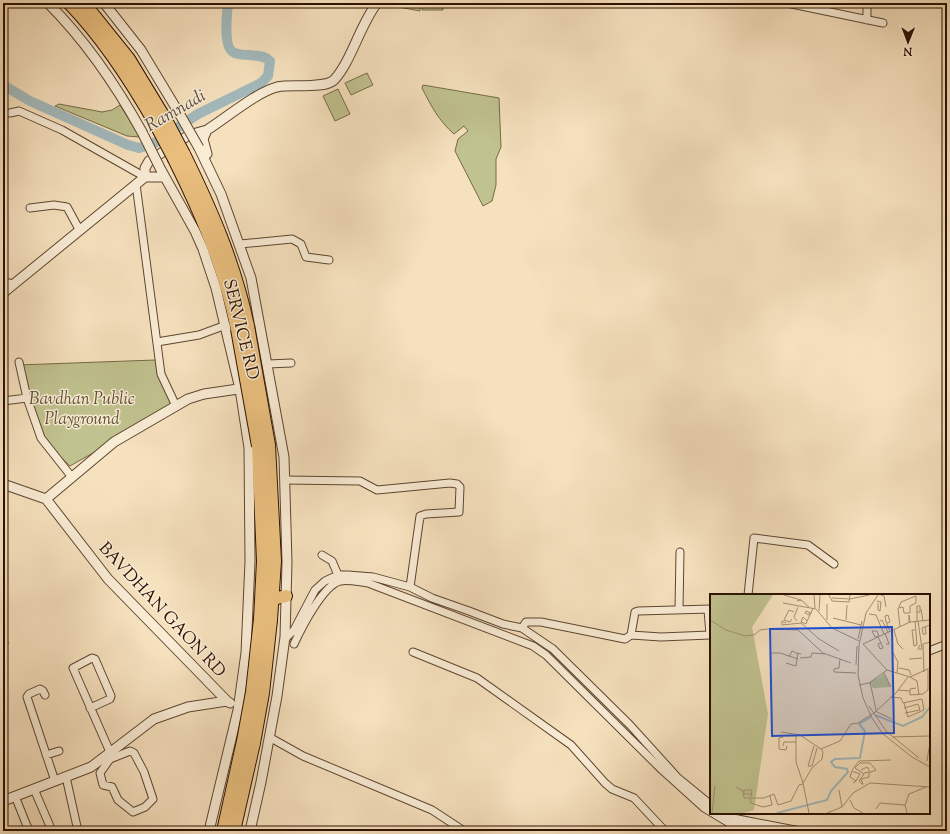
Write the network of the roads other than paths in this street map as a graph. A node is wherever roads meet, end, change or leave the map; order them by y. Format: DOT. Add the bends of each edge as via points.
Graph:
graph roads {
  1 [pos="48,3"];
  2 [pos="69,3"];
  3 [pos="84,3"];
  4 [pos="104,3"];
  5 [pos="376,3"];
  6 [pos="787,3"];
  7 [pos="867,3"];
  8 [pos="867,20"];
  9 [pos="883,23"];
  10 [pos="10,113"];
  11 [pos="161,122"];
  12 [pos="207,130"];
  13 [pos="205,158"];
  14 [pos="163,173"];
  15 [pos="145,177"];
  16 [pos="136,184"];
  17 [pos="30,208"];
  18 [pos="80,231"];
  19 [pos="240,244"];
  20 [pos="329,260"];
  21 [pos="3,282"];
  22 [pos="14,284"];
  23 [pos="3,293"];
  24 [pos="237,327"];
  25 [pos="157,342"];
  26 [pos="19,362"];
  27 [pos="291,363"];
  28 [pos="268,364"];
  29 [pos="272,383"];
  30 [pos="240,389"];
  31 [pos="27,398"];
  32 [pos="3,401"];
  33 [pos="176,406"];
  34 [pos="264,446"];
  35 [pos="71,476"];
  36 [pos="285,480"];
  37 [pos="3,484"];
  38 [pos="46,499"];
  39 [pos="680,552"];
  40 [pos="322,555"];
  41 [pos="834,564"];
  42 [pos="338,575"];
  43 [pos="410,587"];
  44 [pos="748,594"];
  45 [pos="286,596"];
  46 [pos="273,599"];
  47 [pos="679,609"];
  48 [pos="710,609"];
  49 [pos="266,620"];
  50 [pos="522,628"];
  51 [pos="631,635"];
  52 [pos="710,635"];
  53 [pos="288,636"];
  54 [pos="539,638"];
  55 [pos="294,644"];
  56 [pos="947,644"];
  57 [pos="534,647"];
  58 [pos="284,649"];
  59 [pos="930,651"];
  60 [pos="413,652"];
  61 [pos="45,695"];
  62 [pos="227,701"];
  63 [pos="90,708"];
  64 [pos="238,710"];
  65 [pos="269,737"];
  66 [pos="248,742"];
  67 [pos="59,751"];
  68 [pos="110,752"];
  69 [pos="46,755"];
  70 [pos="104,761"];
  71 [pos="66,777"];
  72 [pos="55,781"];
  73 [pos="34,789"];
  74 [pos="15,796"];
  75 [pos="3,801"];
  76 [pos="710,804"];
  77 [pos="710,812"];
  78 [pos="712,814"];
  79 [pos="725,814"];
  80 [pos="732,821"];
  81 [pos="29,831"];
  82 [pos="52,831"];
  83 [pos="78,831"];
  84 [pos="209,831"];
  85 [pos="222,831"];
  86 [pos="234,831"];
  87 [pos="250,831"];
  88 [pos="464,831"];
  89 [pos="665,831"];
  90 [pos="766,831"];
  91 [pos="800,831"];
  1 -- 14 [label="street, SERVICE RD, bridge" via="77,35 122,95"];
  2 -- 11 [label="highway" via="89,25"];
  3 -- 11 [label="highway" via="129,59"];
  4 -- 13 [label="street, bridge" via="152,66"];
  5 -- 12 [label="street" via="366,18 346,62 333,81 323,85 291,85 276,88 262,94"];
  6 -- 8 [label="street"];
  7 -- 8 [label="street"];
  8 -- 9 [label="street"];
  10 -- 15 [label="street" via="19,111 62,130"];
  11 -- 24 [label="highway, bridge" via="179,156 214,245"];
  12 -- 13 [label="street" via="203,139 207,153"];
  12 -- 15 [label="street" via="189,134 149,161 145,168"];
  13 -- 19 [label="street" via="222,194"];
  14 -- 15 [label="street"];
  14 -- 24 [label="street, SERVICE RD" via="203,249"];
  15 -- 16 [label="street"];
  16 -- 18 [label="street"];
  16 -- 25 [label="street"];
  17 -- 18 [label="street" via="54,205 66,207"];
  18 -- 22 [label="street"];
  19 -- 20 [label="street" via="292,239 301,244 306,257"];
  19 -- 28 [label="street" via="257,303"];
  21 -- 22 [label="street"];
  22 -- 23 [label="street"];
  24 -- 25 [label="street"];
  24 -- 30 [label="street, SERVICE RD"];
  24 -- 34 [label="highway, bridge"];
  25 -- 33 [label="street" via="161,374"];
  26 -- 31 [label="street"];
  27 -- 28 [label="street"];
  28 -- 29 [label="street"];
  29 -- 30 [label="street"];
  29 -- 36 [label="street" via="283,444"];
  30 -- 33 [label="street" via="204,394"];
  30 -- 64 [label="street, SERVICE RD" via="249,448 250,561 246,653"];
  31 -- 32 [label="street"];
  31 -- 35 [label="street" via="41,438"];
  33 -- 35 [label="street" via="114,442"];
  34 -- 46 [label="highway" via="274,524"];
  34 -- 49 [label="highway" via="263,561"];
  35 -- 38 [label="street"];
  36 -- 43 [label="street" via="360,482 377,490 457,484 460,488 458,512 420,516"];
  36 -- 45 [label="street"];
  37 -- 38 [label="street"];
  38 -- 62 [label="street, BAVDHAN GAON RD" via="108,579"];
  39 -- 47 [label="street"];
  40 -- 42 [label="street" via="332,561"];
  41 -- 44 [label="street" via="808,545 754,538"];
  42 -- 43 [label="street" via="373,577"];
  42 -- 53 [label="street" via="325,581 316,590"];
  43 -- 50 [label="street" via="469,612"];
  45 -- 46 [label="highway"];
  45 -- 53 [label="street"];
  46 -- 49 [label="highway"];
  47 -- 48 [label="street"];
  47 -- 51 [label="street" via="635,612"];
  49 -- 66 [label="highway, bridge" via="252,692"];
  50 -- 51 [label="street" via="526,622 541,622 622,639"];
  50 -- 54 [label="street"];
  51 -- 52 [label="street"];
  53 -- 55 [label="street"];
  53 -- 58 [label="street"];
  54 -- 57 [label="street"];
  54 -- 76 [label="street" via="630,725 678,778"];
  55 -- 57 [label="street" via="323,594 339,581 348,581 368,583"];
  55 -- 58 [label="street"];
  56 -- 59 [label="street"];
  57 -- 77 [label="street" via="546,655 662,770"];
  58 -- 65 [label="street"];
  60 -- 89 [label="street" via="478,678 571,745 605,783 612,789 634,798"];
  61 -- 69 [label="street" via="40,689 27,697"];
  62 -- 64 [label="street, BAVDHAN GAON RD"];
  62 -- 68 [label="street" via="188,707 154,719"];
  63 -- 63 [label="street" via="73,668 92,658 95,659 111,696 110,699"];
  63 -- 68 [label="street"];
  64 -- 65 [label="street, BAVDHAN GAON RD"];
  64 -- 84 [label="street, SERVICE RD"];
  65 -- 87 [label="street"];
  65 -- 88 [label="street" via="303,756 432,810"];
  66 -- 85 [label="highway"];
  66 -- 86 [label="highway"];
  67 -- 69 [label="street"];
  68 -- 70 [label="street"];
  69 -- 72 [label="street"];
  70 -- 70 [label="street" via="100,770 101,783 112,787 118,800 133,812 152,802 153,797 144,772 134,753 127,752"];
  70 -- 71 [label="street"];
  71 -- 72 [label="street"];
  71 -- 83 [label="street"];
  72 -- 73 [label="street"];
  73 -- 74 [label="street"];
  73 -- 82 [label="street"];
  74 -- 75 [label="street"];
  74 -- 81 [label="street"];
  78 -- 80 [label="street"];
  79 -- 80 [label="street"];
  80 -- 90 [label="street"];
  80 -- 91 [label="street"];
}
